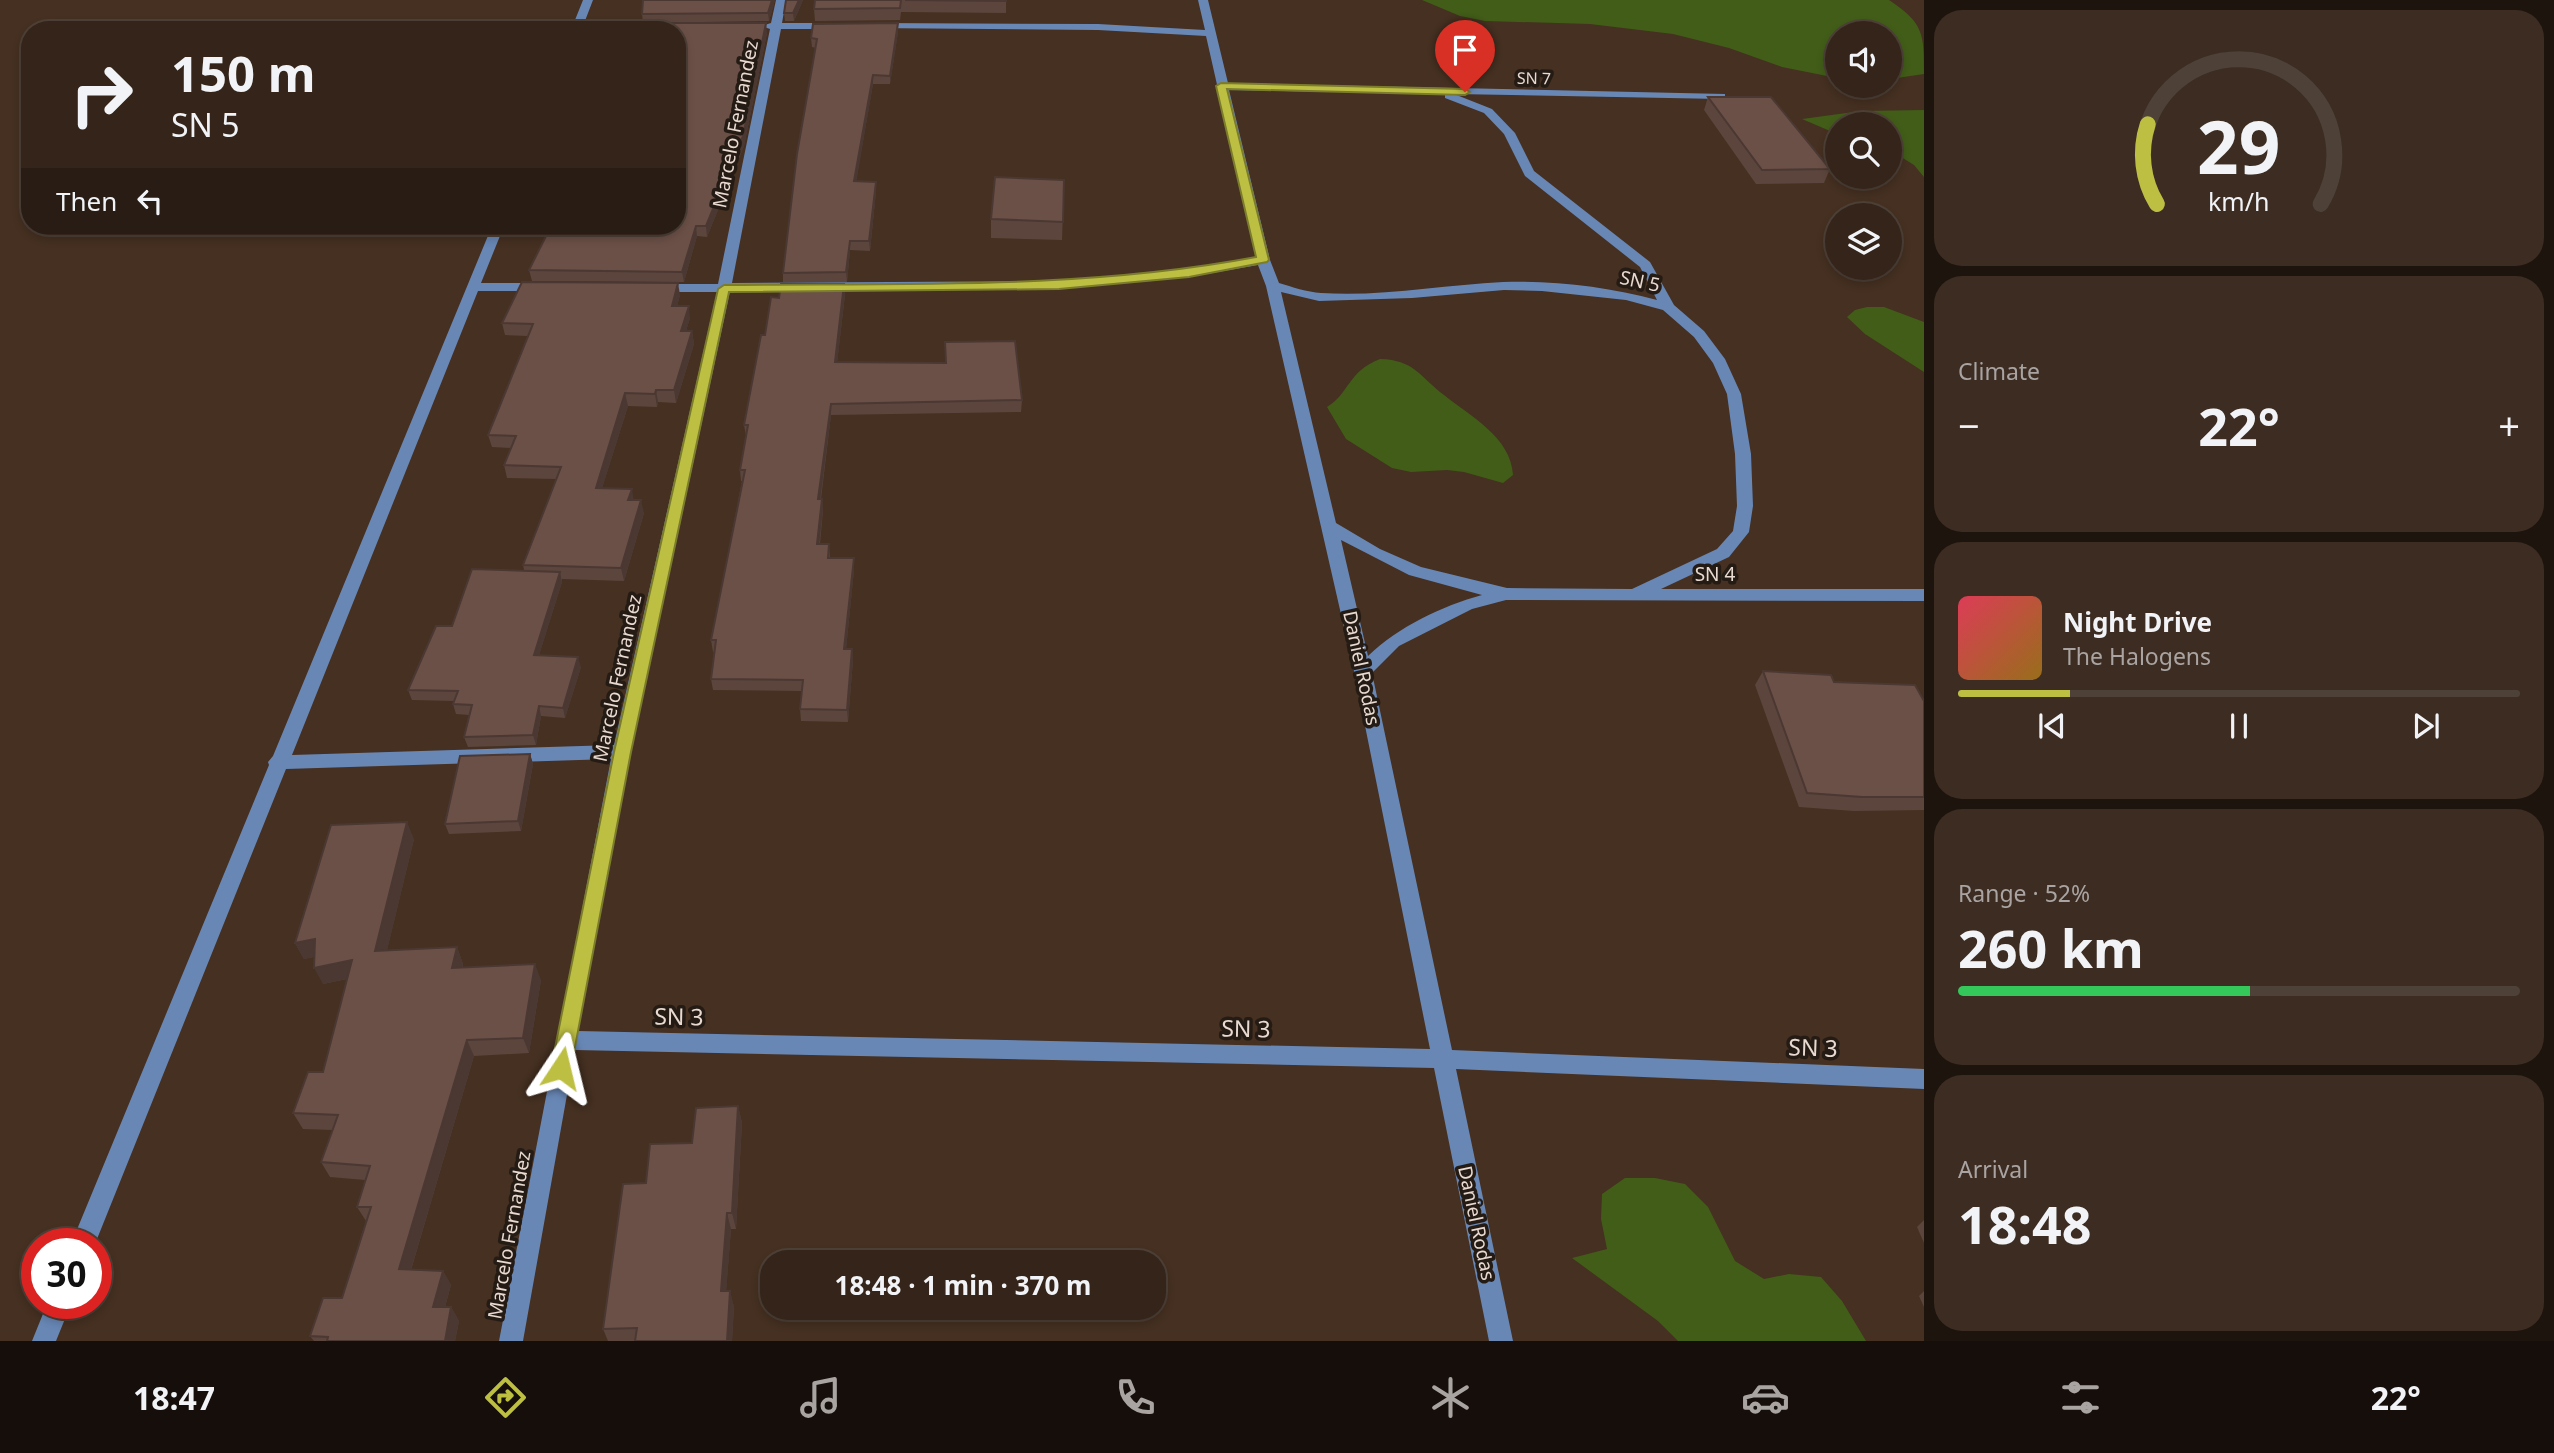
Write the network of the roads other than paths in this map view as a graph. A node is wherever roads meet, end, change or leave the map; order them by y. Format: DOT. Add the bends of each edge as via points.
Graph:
graph roads {
  1 [pos="588,0"];
  2 [pos="781,0"];
  3 [pos="1203,0"];
  4 [pos="580,21"];
  5 [pos="776,26"];
  6 [pos="842,26"];
  7 [pos="856,26"];
  8 [pos="749,27"];
  9 [pos="1210,33"];
  10 [pos="1221,86"];
  11 [pos="1440,92"];
  12 [pos="1721,96"];
  13 [pos="494,235"];
  14 [pos="1263,260"];
  15 [pos="1273,286"];
  16 [pos="473,287"];
  17 [pos="556,287"];
  18 [pos="640,288"];
  19 [pos="724,289"];
  20 [pos="1668,307"];
  21 [pos="1331,527"];
  22 [pos="1507,594"];
  23 [pos="1633,595"];
  24 [pos="1924,595"];
  25 [pos="1363,671"];
  26 [pos="622,752"];
  27 [pos="277,761"];
  28 [pos="566,1040"];
  29 [pos="1443,1059"];
  30 [pos="1924,1079"];
  31 [pos="89,1228"];
  32 [pos="53,1319"];
  33 [pos="44,1341"];
  34 [pos="511,1341"];
  35 [pos="1501,1341"];
  1 -- 4 [label="street"];
  2 -- 5 [label="street, Marcelo Fernandez"];
  3 -- 9 [label="street, Daniel Rodas"];
  5 -- 6 [label="street"];
  5 -- 8 [label="street"];
  5 -- 19 [label="street, Marcelo Fernandez"];
  7 -- 9 [label="street" via="989,25"];
  9 -- 10 [label="street, Daniel Rodas"];
  10 -- 11 [label="street, SN 7"];
  10 -- 14 [label="street, Daniel Rodas"];
  11 -- 12 [label="street, SN 7"];
  11 -- 20 [label="street" via="1488,111 1508,133 1528,173 1645,265"];
  13 -- 16 [label="street"];
  14 -- 15 [label="street, Daniel Rodas"];
  14 -- 19 [label="street" via="1189,273 1059,285"];
  15 -- 20 [label="street, SN 5" via="1319,297 1542,287 1626,296"];
  15 -- 21 [label="street, Daniel Rodas"];
  16 -- 17 [label="street"];
  16 -- 27 [label="street"];
  18 -- 19 [label="street"];
  19 -- 26 [label="street, Marcelo Fernandez"];
  20 -- 23 [label="street, SN 5" via="1699,334 1720,362 1734,394 1745,506 1741,532 1723,553"];
  21 -- 22 [label="street, SN 4" via="1405,569"];
  21 -- 25 [label="street, Daniel Rodas"];
  22 -- 23 [label="street, SN 4"];
  22 -- 25 [label="street, SN 4" via="1466,605 1393,642"];
  23 -- 24 [label="street, SN 4"];
  25 -- 29 [label="street, Daniel Rodas"];
  26 -- 27 [label="street"];
  26 -- 28 [label="street, Marcelo Fernandez"];
  27 -- 31 [label="street"];
  28 -- 29 [label="street, SN 3"];
  28 -- 34 [label="street, Marcelo Fernandez"];
  29 -- 30 [label="street, SN 3"];
  29 -- 35 [label="street, Daniel Rodas"];
  32 -- 33 [label="street"];
}
